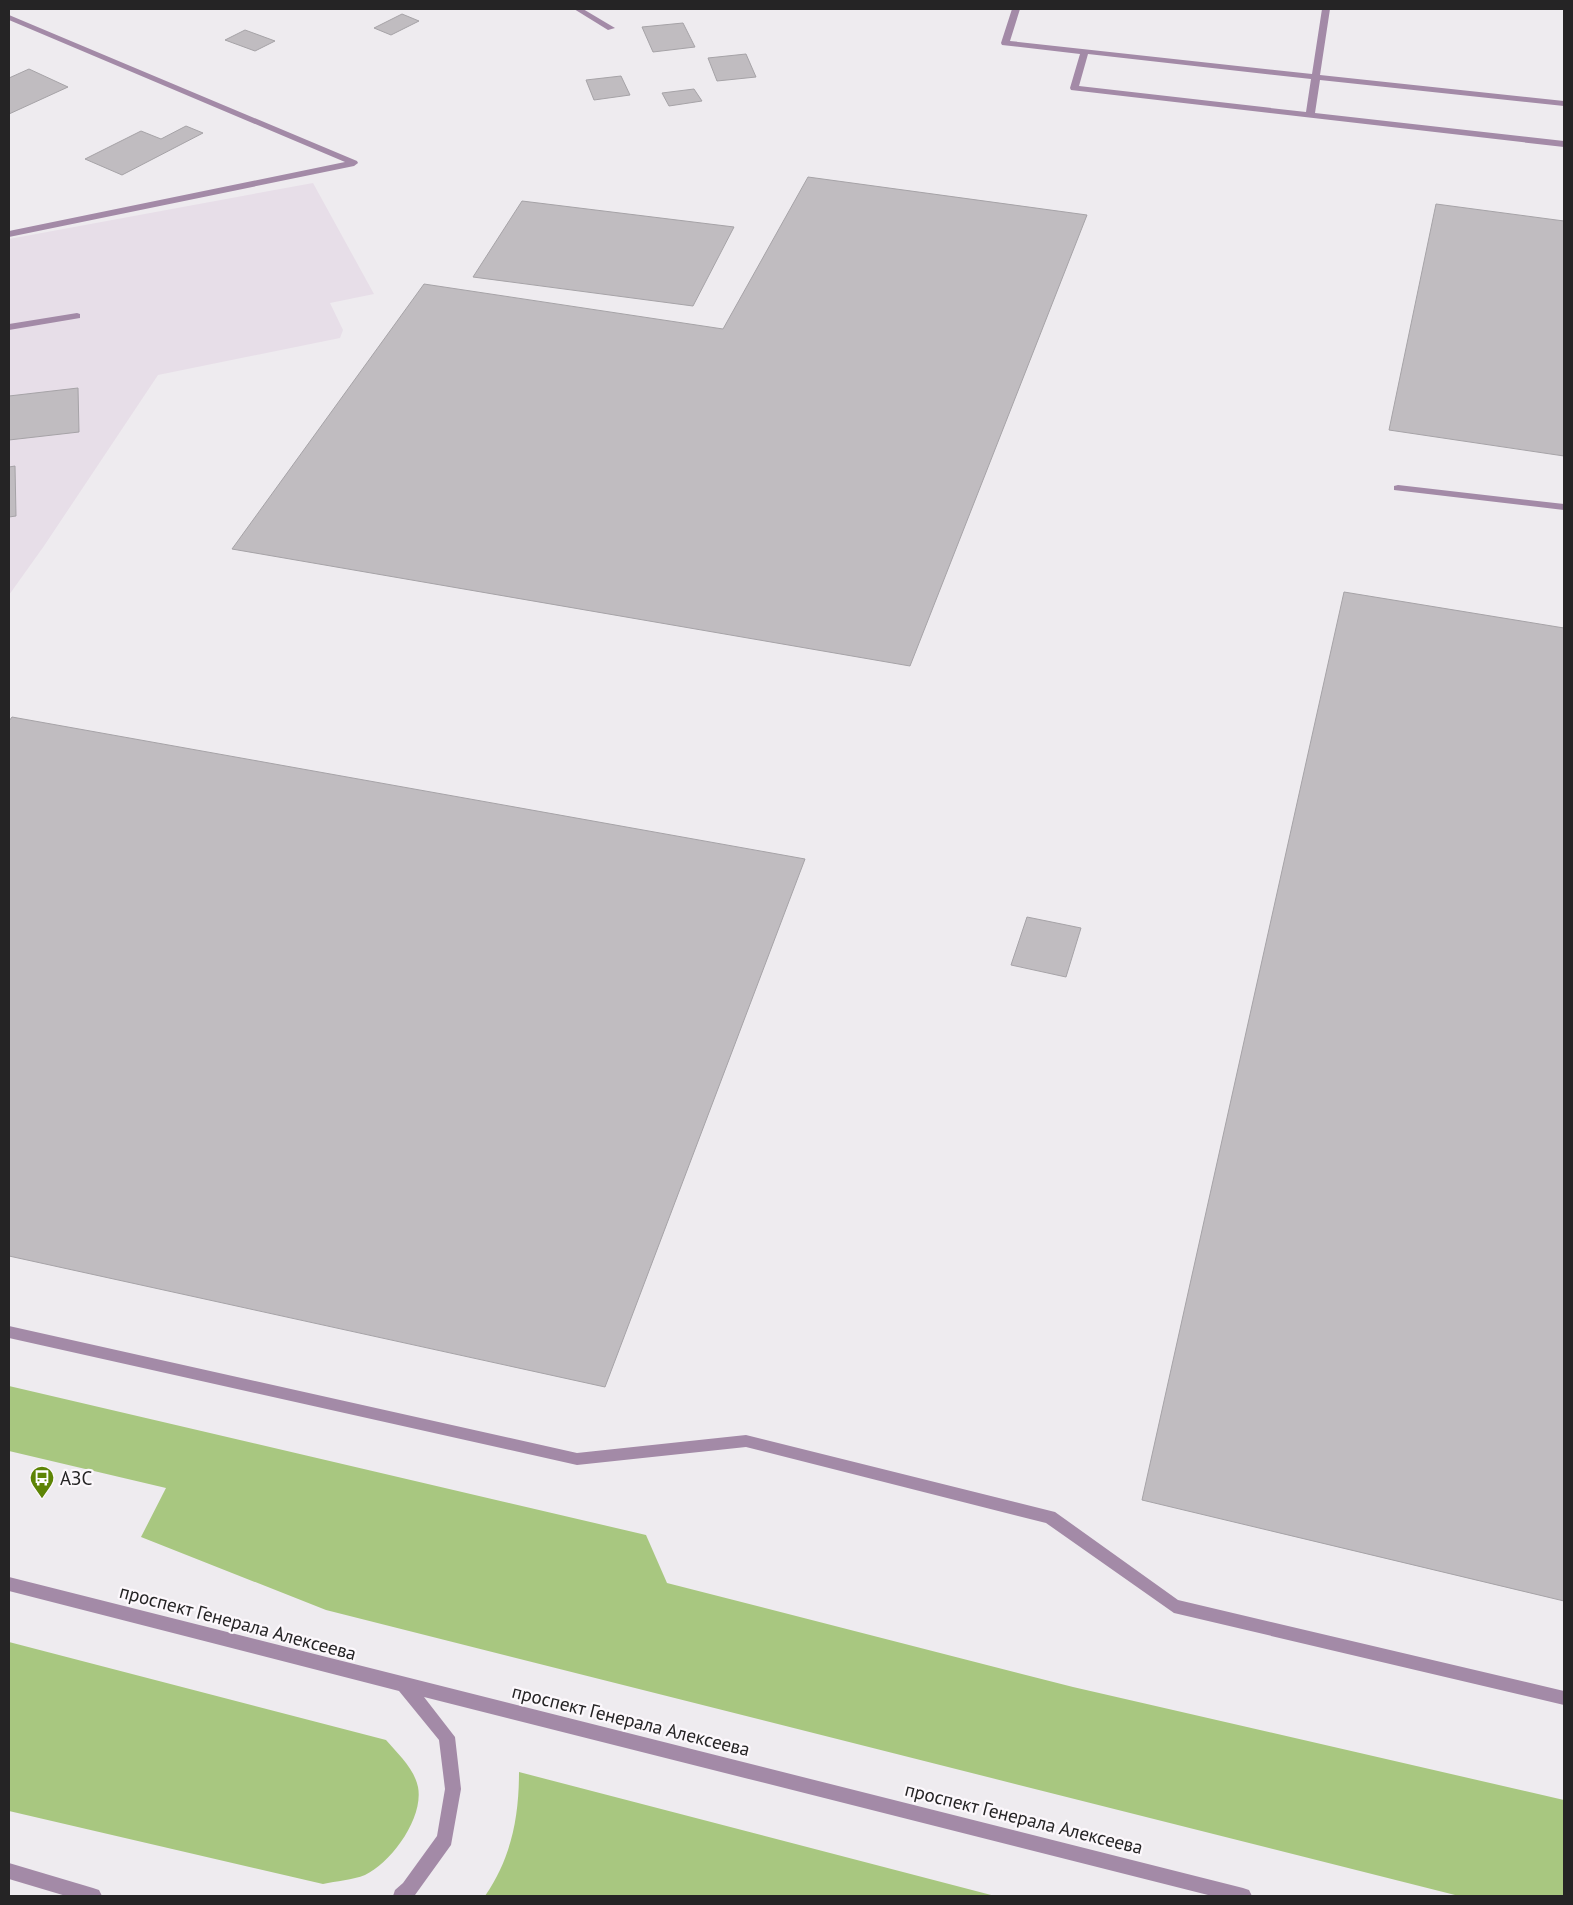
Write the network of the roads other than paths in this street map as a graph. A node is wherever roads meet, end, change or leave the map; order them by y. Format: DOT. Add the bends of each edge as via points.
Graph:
graph roads {
  1 [pos="578,9"];
  2 [pos="1016,9"];
  3 [pos="1326,9"];
  4 [pos="9,17"];
  5 [pos="611,28"];
  6 [pos="1084,52"];
  7 [pos="1315,77"];
  8 [pos="1564,104"];
  9 [pos="1310,116"];
  10 [pos="1564,144"];
  11 [pos="9,234"];
  12 [pos="78,316"];
  13 [pos="9,327"];
  14 [pos="1398,488"];
  15 [pos="1564,508"];
  16 [pos="9,1332"];
  17 [pos="9,1584"];
  18 [pos="406,1688"];
  19 [pos="1564,1698"];
  20 [pos="9,1871"];
  21 [pos="89,1896"];
  22 [pos="401,1896"];
  23 [pos="1243,1896"];
  1 -- 5 [label="street"];
  2 -- 6 [label="street" via="1005,43"];
  3 -- 7 [label="street"];
  4 -- 11 [label="street" via="354,163"];
  6 -- 7 [label="street"];
  6 -- 9 [label="street" via="1074,88"];
  7 -- 8 [label="street"];
  7 -- 9 [label="street"];
  9 -- 10 [label="street"];
  12 -- 13 [label="street"];
  14 -- 15 [label="street"];
  16 -- 19 [label="street" via="577,1459 746,1441 1050,1517 1174,1606"];
  17 -- 18 [label="street, проспект Генерала Алексеева"];
  18 -- 22 [label="street" via="447,1737 453,1789 445,1840 410,1889"];
  18 -- 23 [label="street, проспект Генерала Алексеева"];
  20 -- 21 [label="street"];
}
